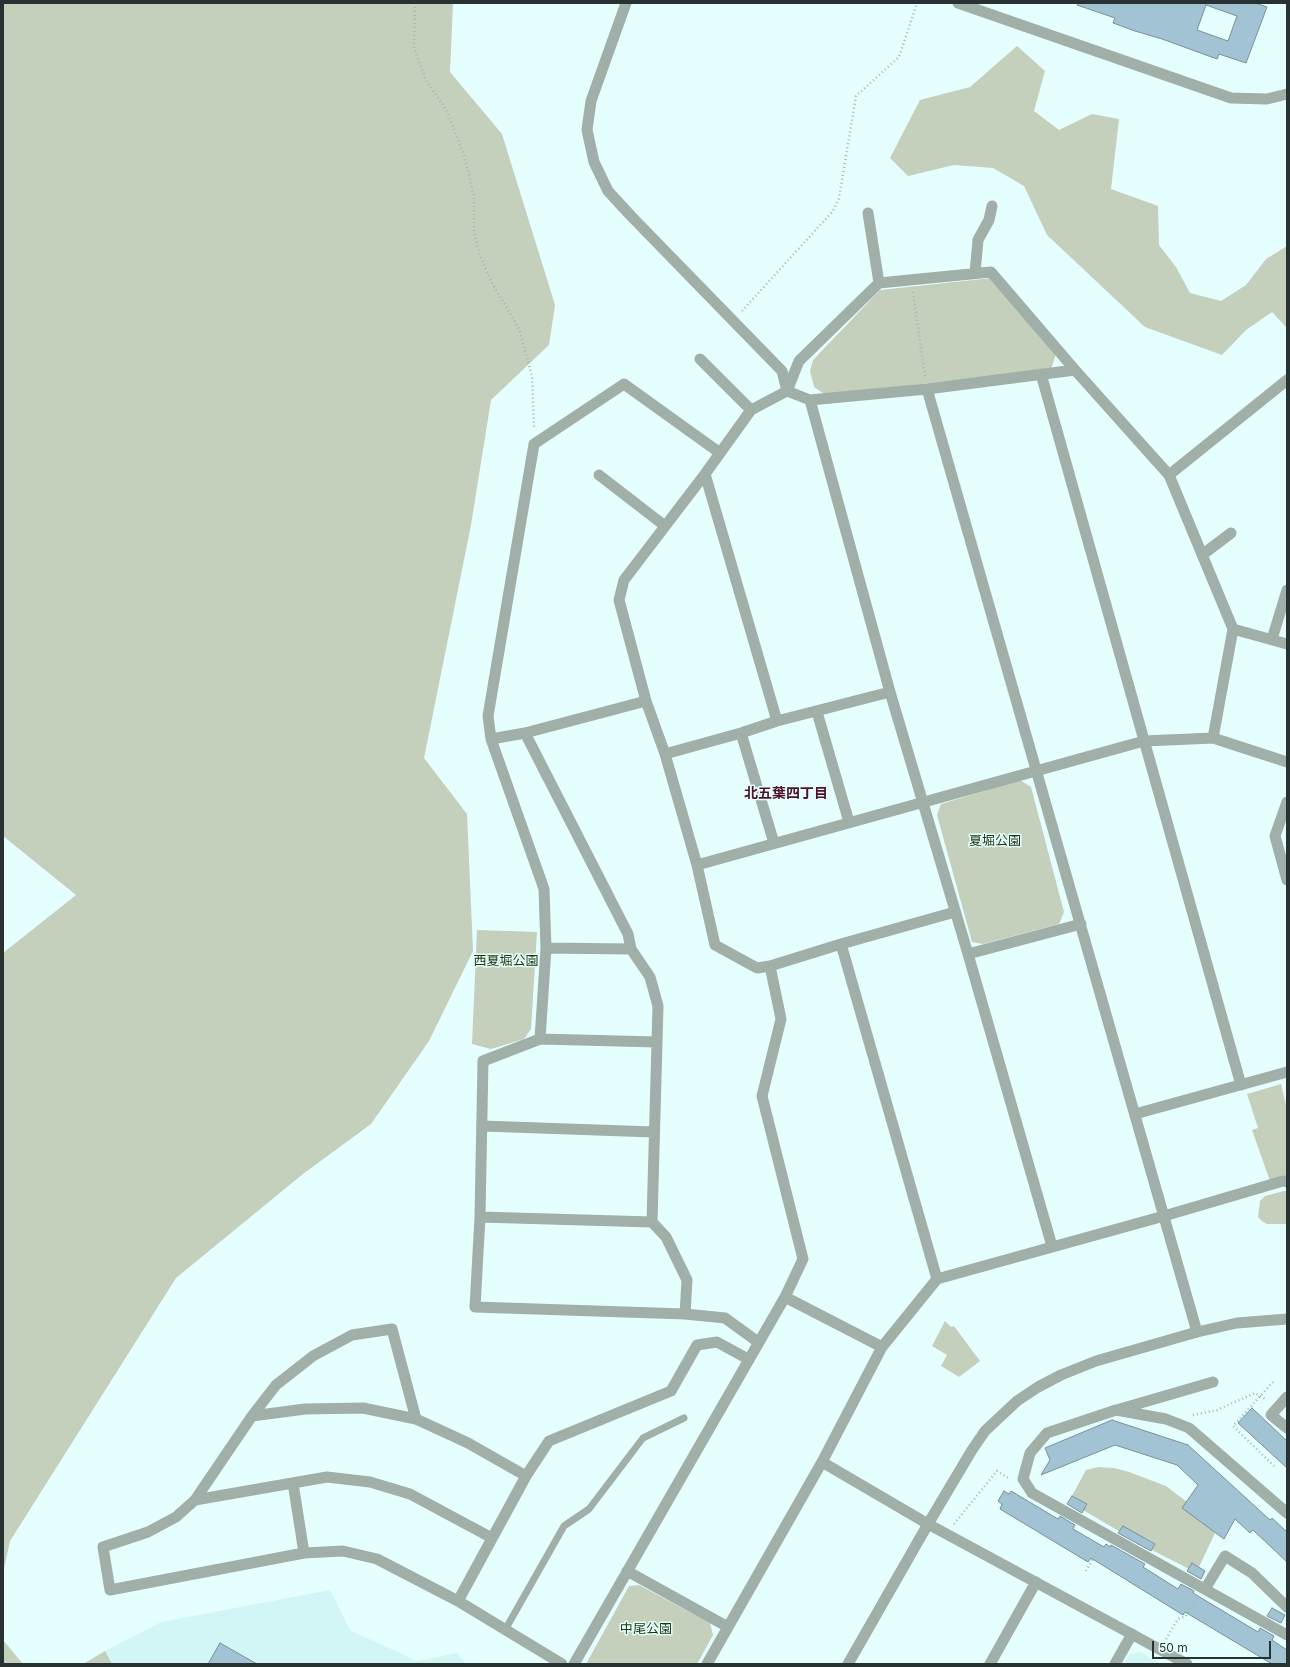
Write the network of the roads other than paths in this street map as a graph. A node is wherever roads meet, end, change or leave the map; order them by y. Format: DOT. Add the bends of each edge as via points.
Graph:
graph roads {
  1 [pos="626,3"];
  2 [pos="958,3"];
  3 [pos="1287,94"];
  4 [pos="992,206"];
  5 [pos="868,213"];
  6 [pos="975,273"];
  7 [pos="879,283"];
  8 [pos="700,359"];
  9 [pos="1075,370"];
  10 [pos="1041,374"];
  11 [pos="1287,380"];
  12 [pos="927,389"];
  13 [pos="787,391"];
  14 [pos="810,400"];
  15 [pos="751,410"];
  16 [pos="720,453"];
  17 [pos="705,474"];
  18 [pos="599,475"];
  19 [pos="1170,475"];
  20 [pos="665,526"];
  21 [pos="1231,533"];
  22 [pos="1202,555"];
  23 [pos="1287,590"];
  24 [pos="1233,628"];
  25 [pos="1272,639"];
  26 [pos="1287,644"];
  27 [pos="890,692"];
  28 [pos="646,701"];
  29 [pos="817,712"];
  30 [pos="777,721"];
  31 [pos="525,733"];
  32 [pos="741,733"];
  33 [pos="1212,738"];
  34 [pos="491,739"];
  35 [pos="1144,741"];
  36 [pos="665,754"];
  37 [pos="1287,762"];
  38 [pos="1037,770"];
  39 [pos="924,802"];
  40 [pos="1287,802"];
  41 [pos="849,822"];
  42 [pos="774,843"];
  43 [pos="697,865"];
  44 [pos="1287,880"];
  45 [pos="955,912"];
  46 [pos="1081,924"];
  47 [pos="841,944"];
  48 [pos="546,948"];
  49 [pos="631,949"];
  50 [pos="968,954"];
  51 [pos="770,966"];
  52 [pos="540,1039"];
  53 [pos="657,1042"];
  54 [pos="1287,1072"];
  55 [pos="1241,1085"];
  56 [pos="1135,1114"];
  57 [pos="482,1126"];
  58 [pos="654,1132"];
  59 [pos="1287,1182"];
  60 [pos="480,1216"];
  61 [pos="1164,1216"];
  62 [pos="652,1222"];
  63 [pos="1052,1246"];
  64 [pos="937,1279"];
  65 [pos="785,1296"];
  66 [pos="685,1314"];
  67 [pos="1287,1319"];
  68 [pos="1197,1332"];
  69 [pos="758,1342"];
  70 [pos="882,1347"];
  71 [pos="748,1358"];
  72 [pos="1213,1382"];
  73 [pos="1287,1397"];
  74 [pos="1116,1410"];
  75 [pos="252,1416"];
  76 [pos="684,1418"];
  77 [pos="416,1419"];
  78 [pos="1287,1428"];
  79 [pos="822,1462"];
  80 [pos="526,1476"];
  81 [pos="293,1483"];
  82 [pos="195,1500"];
  83 [pos="1287,1514"];
  84 [pos="928,1524"];
  85 [pos="492,1538"];
  86 [pos="304,1553"];
  87 [pos="627,1571"];
  88 [pos="1036,1582"];
  89 [pos="1204,1588"];
  90 [pos="458,1601"];
  91 [pos="1287,1607"];
  92 [pos="728,1627"];
  93 [pos="505,1630"];
  94 [pos="1132,1634"];
  95 [pos="1287,1635"];
  96 [pos="562,1664"];
  97 [pos="574,1664"];
  98 [pos="707,1664"];
  99 [pos="848,1664"];
  100 [pos="990,1664"];
  101 [pos="1115,1664"];
  102 [pos="1187,1664"];
  1 -- 13 [label="street" via="591,101 587,130 594,162 608,191 782,371"];
  2 -- 3 [label="street" via="1231,98 1267,99"];
  4 -- 6 [label="street" via="989,220 978,240"];
  5 -- 7 [label="street"];
  6 -- 7 [label="street"];
  6 -- 9 [label="street" via="990,272"];
  7 -- 13 [label="street" via="799,361"];
  8 -- 15 [label="street"];
  9 -- 10 [label="street"];
  9 -- 19 [label="street"];
  10 -- 12 [label="street"];
  10 -- 35 [label="street"];
  11 -- 19 [label="street"];
  12 -- 14 [label="street"];
  12 -- 38 [label="street"];
  13 -- 14 [label="street"];
  13 -- 15 [label="street"];
  14 -- 27 [label="street"];
  15 -- 16 [label="street"];
  16 -- 17 [label="street"];
  16 -- 34 [label="street" via="624,384 534,444 488,716"];
  17 -- 20 [label="street"];
  17 -- 30 [label="street"];
  18 -- 20 [label="street"];
  19 -- 22 [label="street"];
  20 -- 28 [label="street" via="624,580 619,600"];
  21 -- 22 [label="street"];
  22 -- 24 [label="street"];
  23 -- 25 [label="street"];
  24 -- 25 [label="street"];
  24 -- 33 [label="street"];
  25 -- 26 [label="street"];
  27 -- 29 [label="street"];
  27 -- 39 [label="street"];
  28 -- 31 [label="street"];
  28 -- 36 [label="street"];
  29 -- 30 [label="street"];
  29 -- 41 [label="street"];
  30 -- 32 [label="street"];
  31 -- 34 [label="street"];
  31 -- 49 [label="street" via="628,934"];
  32 -- 36 [label="street"];
  32 -- 42 [label="street"];
  33 -- 35 [label="street"];
  33 -- 37 [label="street"];
  34 -- 48 [label="street" via="544,889"];
  35 -- 38 [label="street"];
  35 -- 55 [label="street"];
  36 -- 43 [label="street"];
  38 -- 39 [label="street"];
  38 -- 46 [label="street"];
  39 -- 41 [label="street"];
  39 -- 45 [label="street"];
  40 -- 44 [label="street" via="1275,836"];
  41 -- 42 [label="street"];
  42 -- 43 [label="street"];
  43 -- 51 [label="street" via="715,945 758,968"];
  45 -- 47 [label="street"];
  45 -- 50 [label="street"];
  46 -- 50 [label="street"];
  46 -- 56 [label="street"];
  47 -- 51 [label="street"];
  47 -- 64 [label="street"];
  48 -- 49 [label="street"];
  48 -- 52 [label="street"];
  49 -- 53 [label="street" via="650,977 658,1006"];
  50 -- 63 [label="street"];
  51 -- 65 [label="street" via="781,1019 762,1096 803,1259"];
  52 -- 53 [label="street"];
  52 -- 57 [label="street" via="483,1061"];
  53 -- 58 [label="street"];
  54 -- 55 [label="street"];
  55 -- 56 [label="street"];
  56 -- 61 [label="street"];
  57 -- 58 [label="street"];
  57 -- 60 [label="street"];
  58 -- 62 [label="street"];
  59 -- 61 [label="street" via="1283,1181"];
  60 -- 62 [label="street"];
  60 -- 66 [label="street" via="475,1307"];
  61 -- 63 [label="street"];
  61 -- 68 [label="street"];
  62 -- 66 [label="street" via="666,1238 687,1280"];
  63 -- 64 [label="street"];
  64 -- 70 [label="street"];
  65 -- 69 [label="street"];
  65 -- 70 [label="street"];
  66 -- 69 [label="street" via="725,1318"];
  67 -- 68 [label="street" via="1237,1323"];
  68 -- 84 [label="street" via="1078,1367 1038,1387 1017,1401 985,1431"];
  69 -- 71 [label="street"];
  70 -- 79 [label="street"];
  71 -- 80 [label="street" via="717,1342 697,1345 671,1391 549,1441"];
  71 -- 87 [label="street"];
  72 -- 74 [label="street"];
  73 -- 78 [label="street" via="1271,1415"];
  74 -- 83 [label="street" via="1166,1419 1189,1428"];
  74 -- 89 [label="street" via="1047,1433 1030,1453 1022,1479 1032,1493"];
  75 -- 77 [label="street" via="305,1409 363,1408"];
  75 -- 77 [label="street" via="276,1386 313,1356 352,1335 392,1329"];
  75 -- 82 [label="street"];
  76 -- 93 [label="lane" via="643,1438 589,1509 564,1526"];
  77 -- 80 [label="street" via="468,1442"];
  79 -- 84 [label="street"];
  79 -- 92 [label="street"];
  80 -- 85 [label="street"];
  81 -- 82 [label="street"];
  81 -- 85 [label="street" via="327,1478 370,1482 410,1494"];
  81 -- 86 [label="street"];
  82 -- 86 [label="street" via="176,1516 148,1532 103,1547 110,1590"];
  84 -- 88 [label="street"];
  84 -- 99 [label="street"];
  85 -- 90 [label="street"];
  86 -- 90 [label="street" via="344,1551 377,1559"];
  87 -- 92 [label="street"];
  87 -- 97 [label="street"];
  88 -- 94 [label="street"];
  88 -- 100 [label="street"];
  89 -- 91 [label="street" via="1224,1556 1252,1573"];
  89 -- 95 [label="street"];
  90 -- 93 [label="street"];
  92 -- 98 [label="street"];
  93 -- 96 [label="street"];
  94 -- 101 [label="street"];
  94 -- 102 [label="street"];
}
